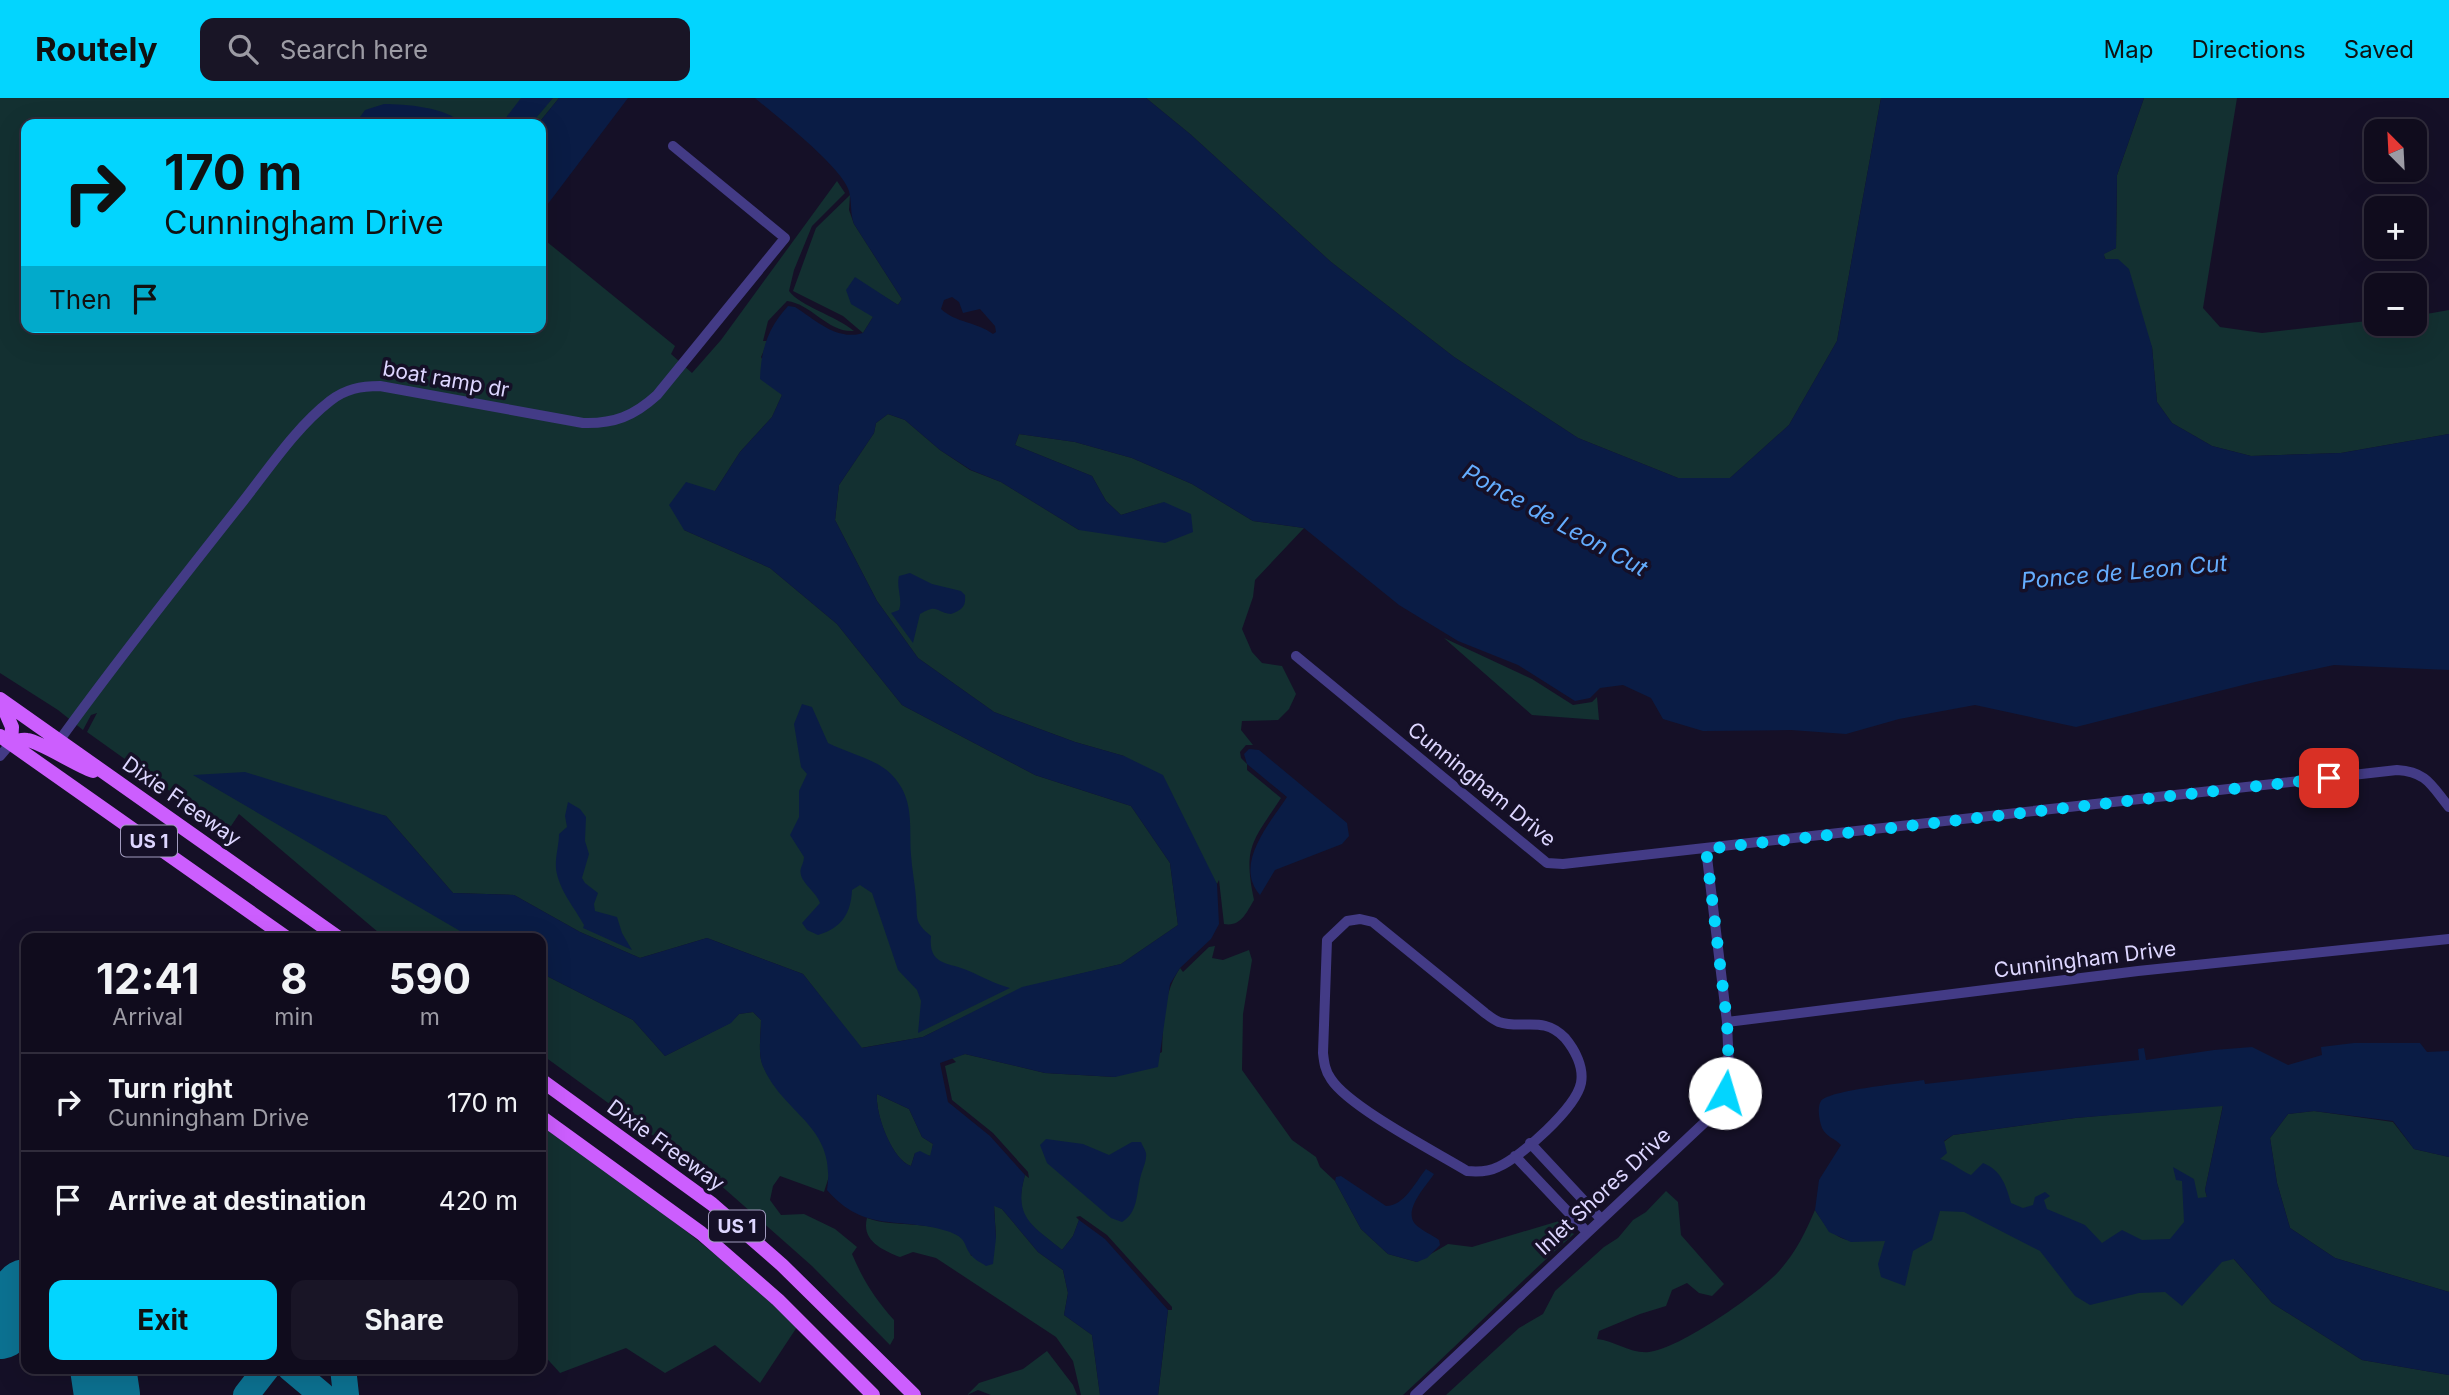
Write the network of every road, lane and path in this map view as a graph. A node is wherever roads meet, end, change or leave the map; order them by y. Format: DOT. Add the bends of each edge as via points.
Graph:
graph roads {
  1 [pos="673,146"];
  2 [pos="1296,656"];
  3 [pos="0,699"];
  4 [pos="5,740"];
  5 [pos="59,740"];
  6 [pos="0,756"];
  7 [pos="111,777"];
  8 [pos="2449,807"];
  9 [pos="1706,849"];
  10 [pos="280,933"];
  11 [pos="332,933"];
  12 [pos="2449,939"];
  13 [pos="1727,1022"];
  14 [pos="546,1084"];
  15 [pos="546,1120"];
  16 [pos="1530,1143"];
  17 [pos="1515,1156"];
  18 [pos="1601,1219"];
  19 [pos="1587,1232"];
  20 [pos="873,1395"];
  21 [pos="914,1395"];
  22 [pos="1415,1395"];
  1 -- 5 [label="street, boat ramp dr" via="785,238 657,395 617,421 583,423 380,386 363,386 332,399 279,456"];
  2 -- 9 [label="street, Cunningham Drive" via="1547,863"];
  3 -- 4 [label="main road" via="10,719"];
  3 -- 5 [label="main road, Dixie Freeway / US 1"];
  4 -- 6 [label="street"];
  4 -- 7 [label="main road" via="33,741 72,763"];
  4 -- 10 [label="main road, US 1"];
  5 -- 7 [label="main road, Dixie Freeway / US 1"];
  7 -- 11 [label="main road, Dixie Freeway / US 1"];
  8 -- 9 [label="street, Cunningham Drive" via="2415,771 2397,770"];
  9 -- 13 [label="street, Inlet Shores Drive"];
  12 -- 13 [label="street, Cunningham Drive"];
  13 -- 18 [label="street, Inlet Shores Drive" via="1725,1093 1704,1123"];
  14 -- 21 [label="main road, Dixie Freeway / US 1" via="712,1204 782,1265"];
  15 -- 20 [label="main road, US 1" via="701,1233 778,1300"];
  16 -- 17 [label="street"];
  16 -- 17 [label="street" via="1565,1111 1581,1083 1580,1067 1565,1038 1550,1027 1500,1022 1485,1013 1373,922 1347,921 1336,929 1327,940 1326,952 1323,1053 1330,1078 1348,1097 1467,1171 1487,1171"];
  16 -- 18 [label="street"];
  17 -- 19 [label="street"];
  18 -- 19 [label="street, Inlet Shores Drive"];
  19 -- 22 [label="street, Inlet Shores Drive"];
}
